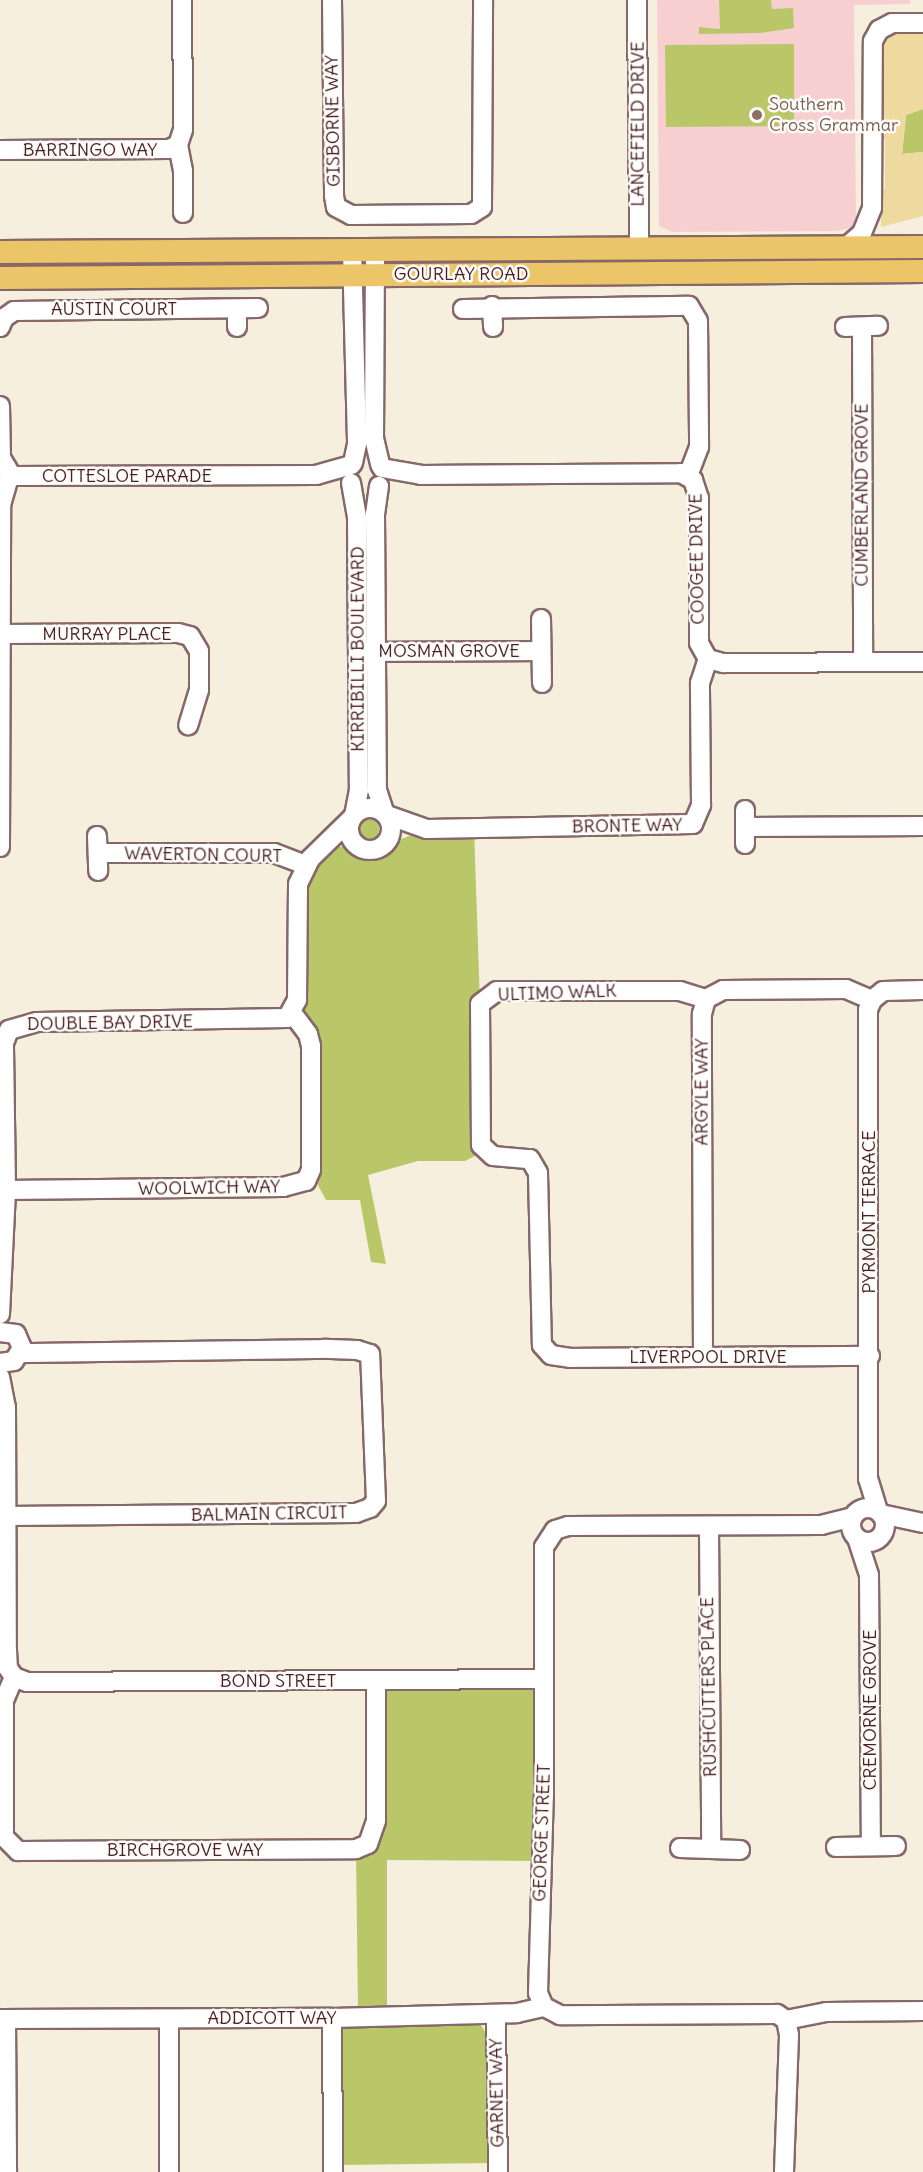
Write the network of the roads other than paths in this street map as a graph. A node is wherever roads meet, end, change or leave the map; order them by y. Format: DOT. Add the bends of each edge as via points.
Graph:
graph roads {
  1 [pos="182,0"];
  2 [pos="332,0"];
  3 [pos="483,0"];
  4 [pos="637,0"];
  5 [pos="923,23"];
  6 [pos="178,145"];
  7 [pos="0,150"];
  8 [pos="872,208"];
  9 [pos="183,213"];
  10 [pos="846,247"];
  11 [pos="890,247"];
  12 [pos="923,247"];
  13 [pos="639,249"];
  14 [pos="364,250"];
  15 [pos="0,252"];
  16 [pos="923,271"];
  17 [pos="640,274"];
  18 [pos="364,275"];
  19 [pos="0,278"];
  20 [pos="492,306"];
  21 [pos="258,308"];
  22 [pos="237,309"];
  23 [pos="463,309"];
  24 [pos="0,327"];
  25 [pos="237,327"];
  26 [pos="493,327"];
  27 [pos="861,327"];
  28 [pos="0,406"];
  29 [pos="352,473"];
  30 [pos="10,474"];
  31 [pos="380,476"];
  32 [pos="688,476"];
  33 [pos="541,619"];
  34 [pos="1,634"];
  35 [pos="541,651"];
  36 [pos="358,652"];
  37 [pos="376,652"];
  38 [pos="708,658"];
  39 [pos="863,662"];
  40 [pos="923,662"];
  41 [pos="542,683"];
  42 [pos="188,725"];
  43 [pos="386,814"];
  44 [pos="353,816"];
  45 [pos="923,826"];
  46 [pos="745,827"];
  47 [pos="427,829"];
  48 [pos="386,844"];
  49 [pos="356,845"];
  50 [pos="0,846"];
  51 [pos="319,849"];
  52 [pos="98,853"];
  53 [pos="306,865"];
  54 [pos="923,990"];
  55 [pos="706,999"];
  56 [pos="872,1000"];
  57 [pos="291,1013"];
  58 [pos="5,1028"];
  59 [pos="6,1190"];
  60 [pos="4,1281"];
  61 [pos="0,1314"];
  62 [pos="15,1343"];
  63 [pos="548,1353"];
  64 [pos="870,1356"];
  65 [pos="703,1357"];
  66 [pos="0,1363"];
  67 [pos="0,1377"];
  68 [pos="6,1407"];
  69 [pos="868,1479"];
  70 [pos="880,1512"];
  71 [pos="6,1516"];
  72 [pos="921,1523"];
  73 [pos="709,1526"];
  74 [pos="862,1530"];
  75 [pos="14,1677"];
  76 [pos="543,1679"];
  77 [pos="376,1680"];
  78 [pos="3,1845"];
  79 [pos="870,1846"];
  80 [pos="896,1846"];
  81 [pos="836,1847"];
  82 [pos="680,1848"];
  83 [pos="711,1849"];
  84 [pos="740,1850"];
  85 [pos="544,2007"];
  86 [pos="923,2011"];
  87 [pos="496,2014"];
  88 [pos="332,2018"];
  89 [pos="3,2019"];
  90 [pos="169,2019"];
  91 [pos="786,2020"];
  92 [pos="7,2172"];
  93 [pos="169,2172"];
  94 [pos="333,2172"];
  95 [pos="498,2172"];
  96 [pos="784,2172"];
  1 -- 6 [label="street, BARRINGO WAY" via="183,130"];
  2 -- 3 [label="street, GISBORNE WAY" via="334,196 336,207 351,215 471,214 482,207"];
  4 -- 13 [label="street, LANCEFIELD DRIVE"];
  5 -- 8 [label="street" via="892,23 879,30 873,41"];
  6 -- 7 [label="street, BARRINGO WAY" via="169,149"];
  6 -- 9 [label="street, BARRINGO WAY" via="183,171"];
  8 -- 10 [label="street" via="862,233"];
  8 -- 11 [label="street" via="878,232"];
  10 -- 11 [label="main road, GOURLAY ROAD"];
  10 -- 13 [label="main road, GOURLAY ROAD"];
  11 -- 12 [label="main road, GOURLAY ROAD"];
  13 -- 14 [label="main road, GOURLAY ROAD"];
  13 -- 17 [label="main road"];
  14 -- 15 [label="main road, GOURLAY ROAD"];
  14 -- 18 [label="street, KIRRIBILLI BOULEVARD"];
  16 -- 17 [label="main road, GOURLAY ROAD"];
  17 -- 18 [label="main road, GOURLAY ROAD"];
  18 -- 19 [label="main road, GOURLAY ROAD"];
  18 -- 29 [label="street, KIRRIBILLI BOULEVARD" via="357,444"];
  18 -- 31 [label="street, KIRRIBILLI BOULEVARD"];
  20 -- 23 [label="street"];
  20 -- 26 [label="street"];
  20 -- 32 [label="street" via="689,306 698,321 699,447"];
  21 -- 22 [label="street, AUSTIN COURT"];
  22 -- 24 [label="street, AUSTIN COURT" via="14,311 3,318"];
  22 -- 25 [label="street"];
  27 -- 39 [label="street, CUMBERLAND GROVE"];
  28 -- 30 [label="street" via="1,458"];
  29 -- 30 [label="street, COTTESLOE PARADE" via="21,477"];
  29 -- 31 [label="street" via="367,458"];
  29 -- 31 [label="street" via="364,492"];
  29 -- 36 [label="street, KIRRIBILLI BOULEVARD" via="357,506"];
  30 -- 34 [label="street" via="1,505"];
  31 -- 32 [label="street, COOGEE DRIVE"];
  31 -- 37 [label="street, KIRRIBILLI BOULEVARD" via="375,514"];
  32 -- 38 [label="street, COOGEE DRIVE" via="699,498 699,643"];
  33 -- 35 [label="street, MOSMAN GROVE"];
  34 -- 42 [label="street, MURRAY PLACE" via="190,636 199,651 199,690"];
  34 -- 50 [label="street"];
  35 -- 37 [label="street, MOSMAN GROVE"];
  35 -- 41 [label="street, MOSMAN GROVE"];
  36 -- 37 [label="street, MOSMAN GROVE"];
  36 -- 44 [label="street, KIRRIBILLI BOULEVARD" via="359,790"];
  37 -- 43 [label="street, KIRRIBILLI BOULEVARD" via="377,790"];
  38 -- 39 [label="street" via="723,663"];
  38 -- 47 [label="street, BRONTE WAY" via="700,683 701,805 693,824"];
  39 -- 40 [label="street"];
  43 -- 44 [label="street" via="365,808"];
  43 -- 47 [label="street, BRONTE WAY"];
  43 -- 48 [label="street" via="392,833"];
  44 -- 49 [label="street" via="349,832"];
  44 -- 51 [label="street"];
  45 -- 46 [label="street"];
  47 -- 48 [label="street, BRONTE WAY"];
  48 -- 49 [label="street" via="373,850"];
  49 -- 51 [label="street" via="337,844"];
  51 -- 53 [label="street"];
  52 -- 53 [label="street, WAVERTON COURT" via="274,853"];
  53 -- 57 [label="street" via="297,894 297,1000"];
  54 -- 56 [label="street" via="883,991"];
  55 -- 56 [label="street" via="723,990 846,989"];
  55 -- 63 [label="street, ULTIMO WALK" via="680,991 497,991 480,1004 479,1138 489,1154 524,1157 537,1168 539,1326"];
  55 -- 65 [label="street, ARGYLE WAY" via="702,1014"];
  56 -- 64 [label="street, PYRMONT TERRACE" via="868,1010"];
  57 -- 58 [label="street, DOUBLE BAY DRIVE" via="281,1020 37,1022"];
  57 -- 59 [label="street, WOOLWICH WAY" via="308,1034 311,1046 311,1170 306,1181 283,1187"];
  58 -- 59 [label="street, DOUBLE BAY DRIVE"];
  59 -- 60 [label="street, DOUBLE BAY DRIVE"];
  60 -- 61 [label="street, DOUBLE BAY DRIVE"];
  60 -- 62 [label="street, DOUBLE BAY DRIVE"];
  62 -- 66 [label="street" via="9,1364"];
  62 -- 68 [label="street, DOUBLE BAY DRIVE"];
  62 -- 71 [label="street, BALMAIN CIRCUIT" via="77,1350 324,1349 370,1354 376,1501 356,1513"];
  63 -- 65 [label="street, LIVERPOOL DRIVE" via="570,1358"];
  64 -- 65 [label="street, LIVERPOOL DRIVE"];
  64 -- 69 [label="street, PYRMONT TERRACE"];
  67 -- 68 [label="street, DOUBLE BAY DRIVE"];
  68 -- 71 [label="street, DOUBLE BAY DRIVE"];
  69 -- 70 [label="street, PYRMONT TERRACE"];
  69 -- 74 [label="street, PYRMONT TERRACE"];
  70 -- 72 [label="street"];
  70 -- 74 [label="street, GEORGE STREET" via="867,1508"];
  70 -- 74 [label="street" via="884,1530"];
  71 -- 75 [label="street, DOUBLE BAY DRIVE" via="7,1650 8,1668"];
  72 -- 74 [label="street"];
  73 -- 74 [label="street, GEORGE STREET" via="821,1525"];
  73 -- 76 [label="street, GEORGE STREET" via="568,1526 555,1530 547,1541 543,1560"];
  73 -- 83 [label="street, RUSHCUTTERS PLACE"];
  74 -- 79 [label="street, CREMORNE GROVE" via="869,1575"];
  75 -- 77 [label="street, BOND STREET" via="27,1682"];
  75 -- 78 [label="street, BIRCHGROVE WAY" via="4,1700"];
  76 -- 77 [label="street, BOND STREET"];
  76 -- 85 [label="street, GEORGE STREET" via="538,1993"];
  77 -- 78 [label="street, BIRCHGROVE WAY" via="376,1821 368,1844 356,1849 18,1851"];
  79 -- 80 [label="street"];
  79 -- 81 [label="street"];
  82 -- 83 [label="street"];
  83 -- 84 [label="street"];
  85 -- 87 [label="street, ADDICOTT WAY"];
  85 -- 91 [label="street" via="560,2015 777,2014"];
  86 -- 91 [label="street" via="826,2012"];
  87 -- 88 [label="street, ADDICOTT WAY"];
  87 -- 95 [label="street, GARNET WAY"];
  88 -- 90 [label="street, ADDICOTT WAY"];
  88 -- 94 [label="street"];
  89 -- 90 [label="street, ADDICOTT WAY"];
  89 -- 92 [label="street"];
  90 -- 93 [label="street"];
  91 -- 96 [label="street" via="789,2035"];
}
